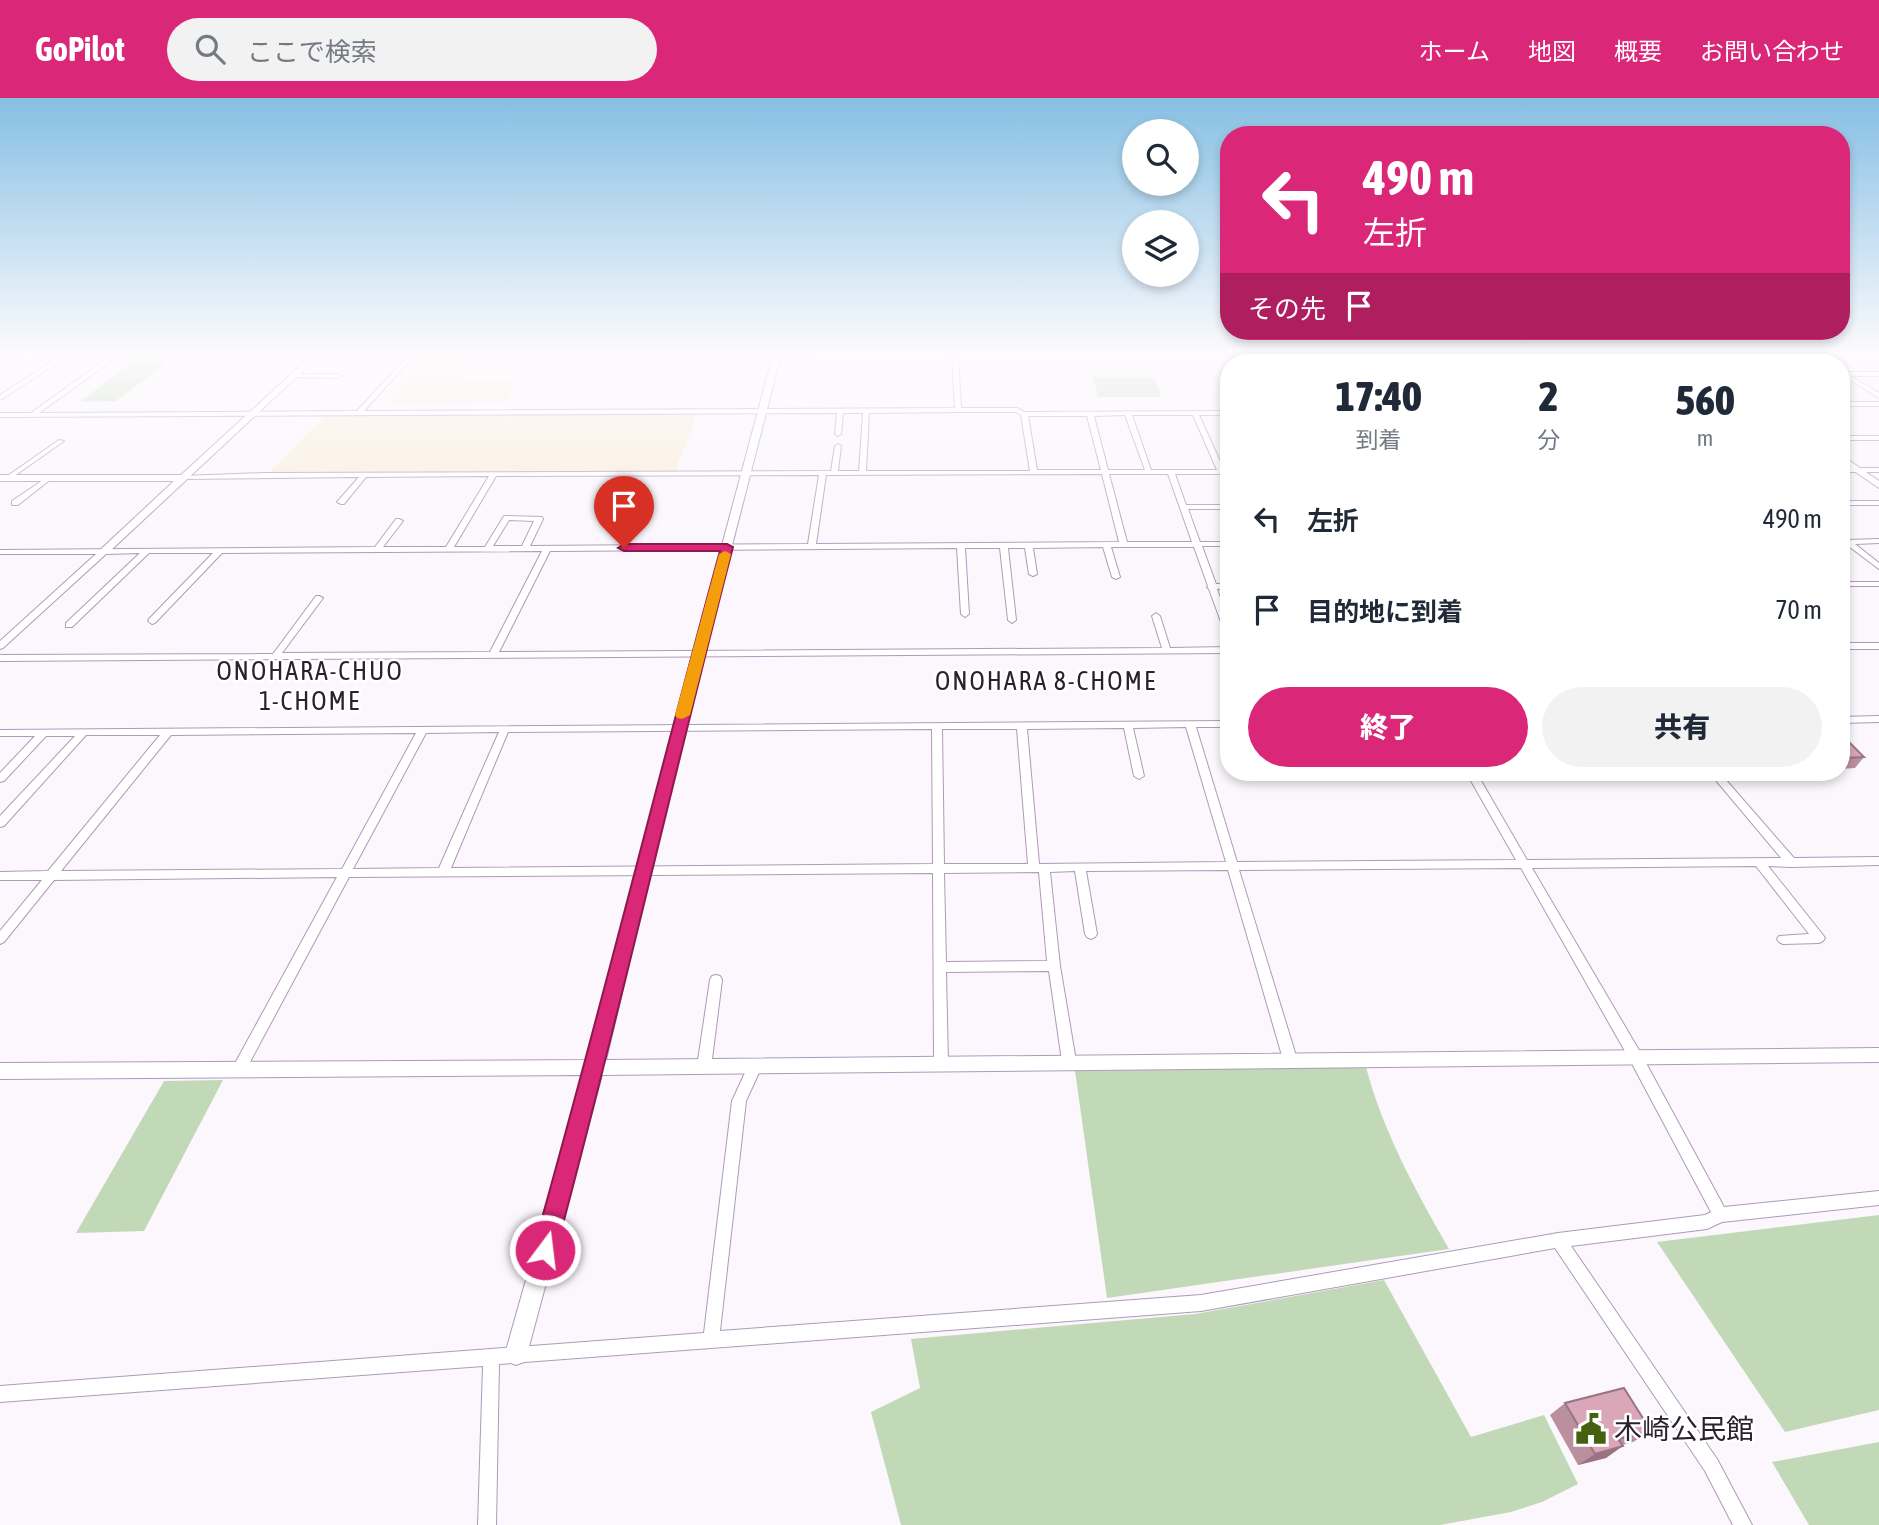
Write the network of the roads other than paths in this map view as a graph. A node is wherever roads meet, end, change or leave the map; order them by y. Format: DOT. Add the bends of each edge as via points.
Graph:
graph roads {
  1 [pos="244,422"];
  2 [pos="760,422"];
  3 [pos="839,422"];
  4 [pos="865,422"];
  5 [pos="1025,422"];
  6 [pos="1092,422"];
  7 [pos="1131,422"];
  8 [pos="1199,422"];
  9 [pos="838,434"];
  10 [pos="1850,438"];
  11 [pos="1879,438"];
  12 [pos="61,440"];
  13 [pos="838,446"];
  14 [pos="1220,462"];
  15 [pos="1850,464"];
  16 [pos="1850,470"];
  17 [pos="1858,470"];
  18 [pos="1879,470"];
  19 [pos="1149,472"];
  20 [pos="1171,472"];
  21 [pos="1220,472"];
  22 [pos="1034,473"];
  23 [pos="1107,473"];
  24 [pos="823,474"];
  25 [pos="834,474"];
  26 [pos="862,474"];
  27 [pos="745,475"];
  28 [pos="363,476"];
  29 [pos="493,476"];
  30 [pos="4,478"];
  31 [pos="49,478"];
  32 [pos="183,478"];
  33 [pos="1879,485"];
  34 [pos="341,502"];
  35 [pos="15,503"];
  36 [pos="1850,503"];
  37 [pos="1879,503"];
  38 [pos="1183,507"];
  39 [pos="1220,507"];
  40 [pos="399,521"];
  41 [pos="1879,541"];
  42 [pos="1850,542"];
  43 [pos="1220,544"];
  44 [pos="1004,545"];
  45 [pos="1029,545"];
  46 [pos="1106,545"];
  47 [pos="1124,545"];
  48 [pos="1198,545"];
  49 [pos="812,546"];
  50 [pos="961,546"];
  51 [pos="1850,546"];
  52 [pos="727,547"];
  53 [pos="449,548"];
  54 [pos="488,548"];
  55 [pos="525,548"];
  56 [pos="547,548"];
  57 [pos="379,549"];
  58 [pos="220,550"];
  59 [pos="0,551"];
  60 [pos="104,551"];
  61 [pos="147,551"];
  62 [pos="1879,567"];
  63 [pos="1033,574"];
  64 [pos="1116,577"];
  65 [pos="1850,580"];
  66 [pos="1850,584"];
  67 [pos="1855,584"];
  68 [pos="1879,584"];
  69 [pos="1220,586"];
  70 [pos="1211,587"];
  71 [pos="318,598"];
  72 [pos="1220,610"];
  73 [pos="965,614"];
  74 [pos="1156,616"];
  75 [pos="1012,620"];
  76 [pos="152,621"];
  77 [pos="69,625"];
  78 [pos="0,646"];
  79 [pos="1850,646"];
  80 [pos="1879,646"];
  81 [pos="1220,650"];
  82 [pos="1167,651"];
  83 [pos="699,654"];
  84 [pos="276,656"];
  85 [pos="493,656"];
  86 [pos="0,658"];
  87 [pos="1850,720"];
  88 [pos="1878,721"];
  89 [pos="1190,724"];
  90 [pos="1220,724"];
  91 [pos="1128,725"];
  92 [pos="937,726"];
  93 [pos="1022,726"];
  94 [pos="678,728"];
  95 [pos="505,729"];
  96 [pos="422,730"];
  97 [pos="168,732"];
  98 [pos="0,733"];
  99 [pos="43,733"];
  100 [pos="83,733"];
  101 [pos="1139,776"];
  102 [pos="0,779"];
  103 [pos="1476,781"];
  104 [pos="1722,781"];
  105 [pos="0,823"];
  106 [pos="1879,862"];
  107 [pos="1760,863"];
  108 [pos="1792,863"];
  109 [pos="1523,864"];
  110 [pos="1039,868"];
  111 [pos="1233,868"];
  112 [pos="938,869"];
  113 [pos="1080,869"];
  114 [pos="644,872"];
  115 [pos="345,873"];
  116 [pos="443,873"];
  117 [pos="0,876"];
  118 [pos="51,876"];
  119 [pos="1091,934"];
  120 [pos="0,939"];
  121 [pos="1783,939"];
  122 [pos="1054,966"];
  123 [pos="940,967"];
  124 [pos="716,981"];
  125 [pos="1879,1055"];
  126 [pos="1635,1056"];
  127 [pos="1290,1059"];
  128 [pos="1069,1062"];
  129 [pos="941,1063"];
  130 [pos="755,1066"];
  131 [pos="704,1067"];
  132 [pos="595,1069"];
  133 [pos="0,1071"];
  134 [pos="237,1071"];
  135 [pos="1879,1198"];
  136 [pos="1720,1215"];
  137 [pos="1558,1240"];
  138 [pos="711,1339"];
  139 [pos="516,1354"];
  140 [pos="491,1357"];
  141 [pos="0,1394"];
  142 [pos="487,1525"];
  143 [pos="1743,1525"];
  1 -- 32 [label="street"];
  2 -- 27 [label="street"];
  3 -- 9 [label="street"];
  4 -- 26 [label="street"];
  5 -- 22 [label="street"];
  6 -- 23 [label="street"];
  7 -- 19 [label="street"];
  8 -- 14 [label="street"];
  10 -- 11 [label="street"];
  12 -- 30 [label="street"];
  13 -- 25 [label="street"];
  15 -- 17 [label="street"];
  16 -- 17 [label="street"];
  17 -- 18 [label="street"];
  17 -- 33 [label="street"];
  19 -- 20 [label="street"];
  19 -- 23 [label="street"];
  20 -- 21 [label="street"];
  20 -- 38 [label="street"];
  22 -- 23 [label="street"];
  22 -- 26 [label="street"];
  23 -- 47 [label="street"];
  24 -- 25 [label="street"];
  24 -- 27 [label="street"];
  24 -- 49 [label="street"];
  25 -- 26 [label="street"];
  27 -- 29 [label="street"];
  27 -- 52 [label="street"];
  28 -- 29 [label="street"];
  28 -- 32 [label="street"];
  28 -- 34 [label="street"];
  29 -- 53 [label="street"];
  30 -- 31 [label="street"];
  31 -- 32 [label="street"];
  31 -- 35 [label="street"];
  32 -- 60 [label="street"];
  36 -- 37 [label="street"];
  38 -- 39 [label="street"];
  38 -- 48 [label="street"];
  40 -- 57 [label="street"];
  41 -- 42 [label="street"];
  43 -- 48 [label="street"];
  44 -- 45 [label="street"];
  44 -- 50 [label="street"];
  44 -- 75 [label="street"];
  45 -- 46 [label="street"];
  45 -- 63 [label="street"];
  46 -- 47 [label="street"];
  46 -- 64 [label="street"];
  47 -- 48 [label="street"];
  48 -- 70 [label="street"];
  49 -- 50 [label="street"];
  49 -- 52 [label="street"];
  50 -- 73 [label="street"];
  51 -- 62 [label="street"];
  52 -- 56 [label="street"];
  52 -- 83 [label="street"];
  53 -- 54 [label="street"];
  53 -- 57 [label="street"];
  54 -- 55 [label="street"];
  54 -- 55 [label="street" via="507,518 539,519"];
  55 -- 56 [label="street"];
  56 -- 85 [label="street"];
  57 -- 58 [label="street"];
  58 -- 61 [label="street"];
  58 -- 76 [label="street"];
  59 -- 60 [label="street"];
  60 -- 61 [label="street"];
  60 -- 78 [label="street"];
  61 -- 77 [label="street"];
  65 -- 67 [label="street"];
  66 -- 67 [label="street"];
  67 -- 68 [label="street"];
  69 -- 70 [label="street"];
  70 -- 72 [label="street"];
  71 -- 84 [label="street"];
  74 -- 82 [label="street"];
  79 -- 80 [label="street"];
  81 -- 82 [label="street"];
  82 -- 83 [label="street"];
  83 -- 85 [label="street"];
  83 -- 94 [label="street"];
  84 -- 85 [label="street"];
  84 -- 86 [label="street"];
  87 -- 88 [label="street"];
  89 -- 90 [label="street"];
  89 -- 91 [label="street"];
  89 -- 111 [label="street"];
  91 -- 93 [label="street"];
  91 -- 101 [label="street"];
  92 -- 93 [label="street"];
  92 -- 94 [label="street"];
  92 -- 112 [label="street"];
  93 -- 110 [label="street"];
  94 -- 95 [label="street"];
  94 -- 114 [label="street"];
  95 -- 96 [label="street"];
  95 -- 116 [label="street"];
  96 -- 97 [label="street"];
  96 -- 115 [label="street"];
  97 -- 100 [label="street"];
  97 -- 118 [label="street"];
  98 -- 99 [label="street"];
  99 -- 100 [label="street"];
  99 -- 102 [label="street"];
  100 -- 105 [label="street"];
  103 -- 109 [label="street"];
  104 -- 108 [label="street"];
  106 -- 108 [label="street"];
  107 -- 108 [label="street"];
  107 -- 109 [label="street"];
  107 -- 121 [label="street" via="1819,938"];
  109 -- 111 [label="street"];
  109 -- 126 [label="street"];
  110 -- 112 [label="street"];
  110 -- 113 [label="street"];
  110 -- 122 [label="street"];
  111 -- 113 [label="street"];
  111 -- 127 [label="street"];
  112 -- 114 [label="street"];
  112 -- 123 [label="street"];
  113 -- 119 [label="street"];
  114 -- 116 [label="street"];
  114 -- 132 [label="street"];
  115 -- 116 [label="street"];
  115 -- 118 [label="street"];
  115 -- 134 [label="street"];
  117 -- 118 [label="street"];
  118 -- 120 [label="street"];
  122 -- 123 [label="street"];
  122 -- 128 [label="street"];
  123 -- 129 [label="street"];
  124 -- 131 [label="street"];
  125 -- 126 [label="street"];
  126 -- 127 [label="street"];
  126 -- 136 [label="street"];
  127 -- 128 [label="street"];
  128 -- 129 [label="street"];
  129 -- 130 [label="street"];
  130 -- 131 [label="street"];
  130 -- 138 [label="street" via="739,1101"];
  131 -- 132 [label="street"];
  132 -- 134 [label="street"];
  132 -- 139 [label="street"];
  133 -- 134 [label="street"];
  135 -- 136 [label="street"];
  136 -- 137 [label="street" via="1707,1222"];
  137 -- 138 [label="street" via="1201,1303"];
  137 -- 143 [label="street" via="1712,1465"];
  138 -- 139 [label="street"];
  139 -- 140 [label="street"];
  140 -- 141 [label="street"];
  140 -- 142 [label="street"];
}
